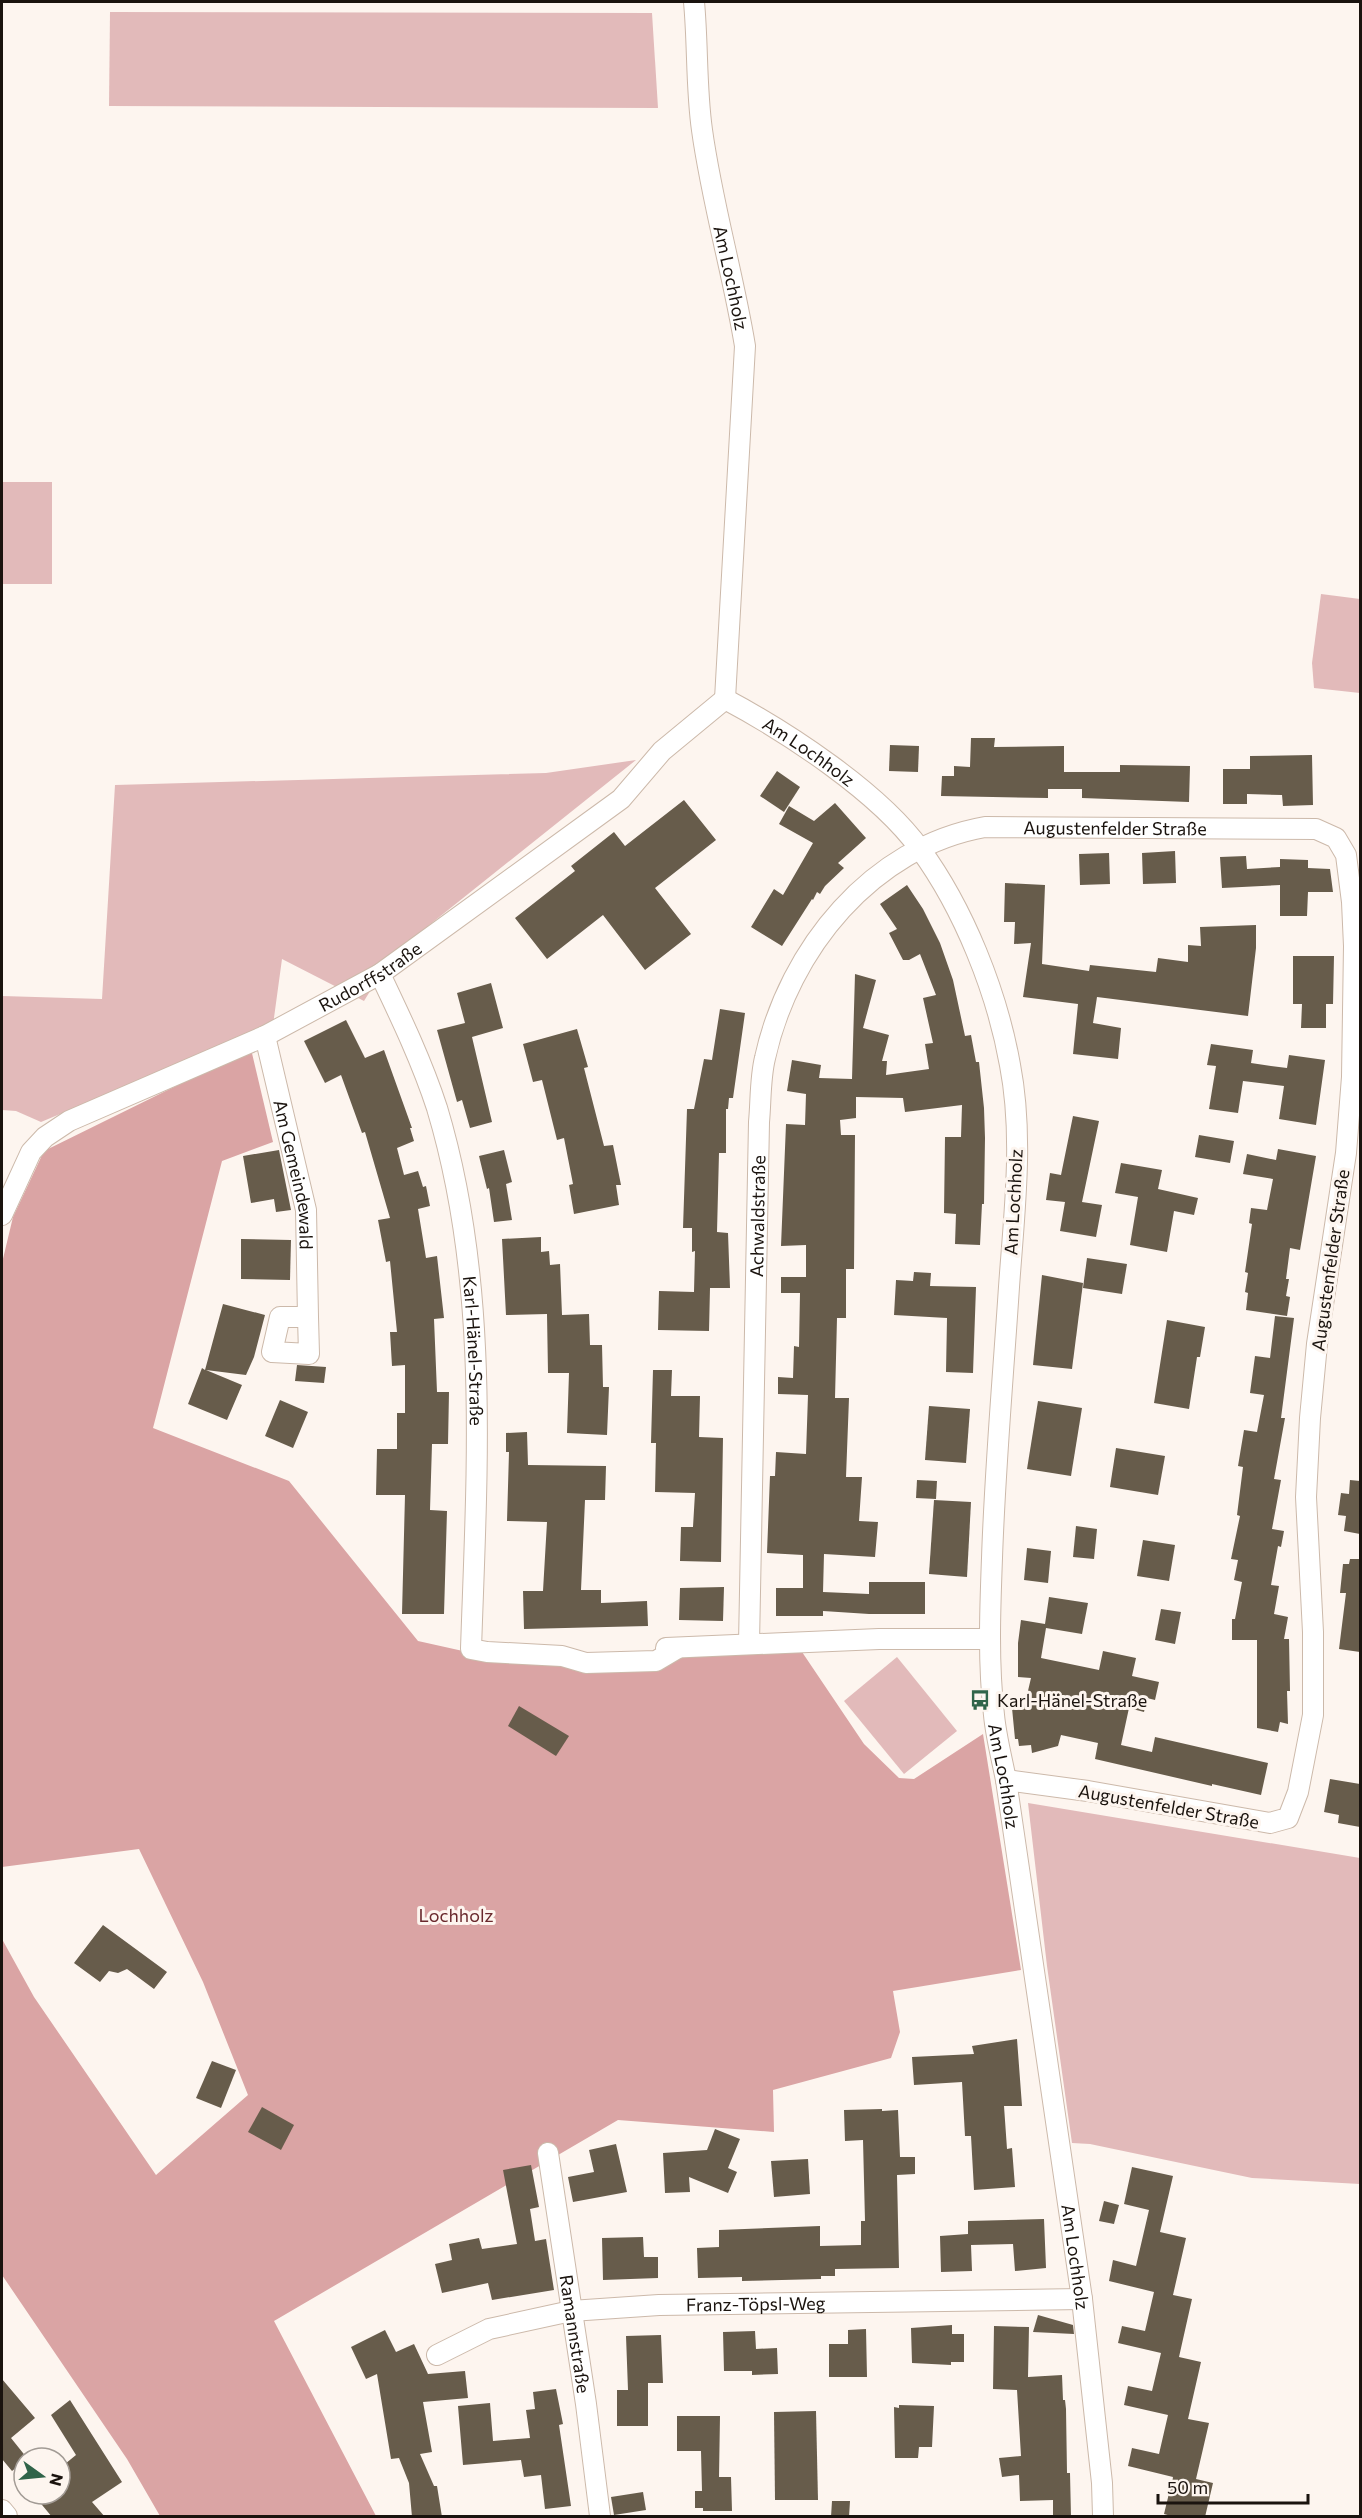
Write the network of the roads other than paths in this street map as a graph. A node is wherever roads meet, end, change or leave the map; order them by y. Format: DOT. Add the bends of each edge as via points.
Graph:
graph roads {
  1 [pos="694,2"];
  2 [pos="725,699"];
  3 [pos="920,849"];
  4 [pos="380,974"];
  5 [pos="265,1035"];
  6 [pos="2,1215"];
  7 [pos="308,1317"];
  8 [pos="990,1639"];
  9 [pos="749,1644"];
  10 [pos="1006,1780"];
  11 [pos="548,2153"];
  12 [pos="1082,2300"];
  13 [pos="571,2311"];
  14 [pos="437,2355"];
  15 [pos="2,2510"];
  16 [pos="7,2517"];
  17 [pos="600,2517"];
  18 [pos="1103,2517"];
  1 -- 2 [label="street, Am Lochholz" via="702,129 745,346"];
  2 -- 3 [label="street, Am Lochholz" via="761,718 854,784"];
  2 -- 4 [label="street, Rudorffstraße" via="662,751 621,799"];
  3 -- 8 [label="street, Am Lochholz" via="951,900 980,961 999,1015 1011,1067 1016,1117 1016,1182 996,1472"];
  3 -- 9 [label="street, Achwaldstraße" via="866,884 837,912 808,951 785,997 765,1059 759,1122"];
  3 -- 10 [label="street, Augustenfelder Straße" via="956,832 985,826 1316,830 1336,838 1346,855 1352,902 1352,1077 1346,1153 1317,1344 1306,1497 1313,1715 1298,1792 1288,1818 1270,1823"];
  4 -- 5 [label="street, Rudorffstraße"];
  4 -- 9 [label="street, Karl-Hänel-Straße" via="413,1043 436,1107 453,1172 468,1258 478,1390 471,1649 562,1656 586,1663 656,1661 678,1648"];
  5 -- 6 [label="street, Rudorffstraße" via="69,1122 45,1137 31,1152"];
  5 -- 7 [label="street, Am Gemeindewald" via="306,1210"];
  8 -- 9 [label="street, Karl-Hänel-Straße"];
  8 -- 10 [label="street, Am Lochholz" via="994,1717"];
  10 -- 12 [label="street, Am Lochholz"];
  11 -- 13 [label="street, Ramannstraße"];
  12 -- 13 [label="street, Franz-Töpsl-Weg" via="659,2305"];
  12 -- 18 [label="street, Am Lochholz"];
  13 -- 14 [label="street, Franz-Töpsl-Weg" via="489,2329"];
  13 -- 17 [label="street, Ramannstraße"];
  15 -- 16 [label="street"];
}
